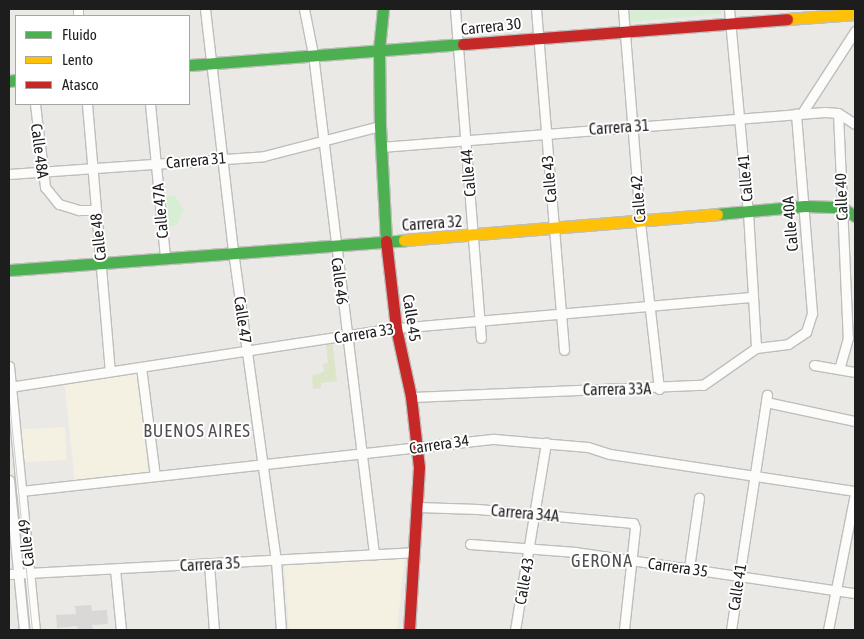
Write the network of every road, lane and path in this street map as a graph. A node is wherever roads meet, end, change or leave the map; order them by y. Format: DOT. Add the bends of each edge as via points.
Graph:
graph roads {
  1 [pos="205,9"];
  2 [pos="304,9"];
  3 [pos="383,9"];
  4 [pos="455,9"];
  5 [pos="536,9"];
  6 [pos="623,9"];
  7 [pos="728,9"];
  8 [pos="834,12"];
  9 [pos="855,14"];
  10 [pos="730,22"];
  11 [pos="625,30"];
  12 [pos="855,31"];
  13 [pos="538,38"];
  14 [pos="458,46"];
  15 [pos="379,49"];
  16 [pos="313,54"];
  17 [pos="212,63"];
  18 [pos="190,65"];
  19 [pos="35,105"];
  20 [pos="87,105"];
  21 [pos="150,105"];
  22 [pos="799,113"];
  23 [pos="838,113"];
  24 [pos="739,118"];
  25 [pos="854,121"];
  26 [pos="380,126"];
  27 [pos="632,126"];
  28 [pos="545,132"];
  29 [pos="465,140"];
  30 [pos="322,141"];
  31 [pos="381,147"];
  32 [pos="222,157"];
  33 [pos="156,164"];
  34 [pos="94,168"];
  35 [pos="40,171"];
  36 [pos="9,174"];
  37 [pos="805,206"];
  38 [pos="840,207"];
  39 [pos="95,210"];
  40 [pos="748,212"];
  41 [pos="855,216"];
  42 [pos="640,222"];
  43 [pos="554,229"];
  44 [pos="474,236"];
  45 [pos="386,243"];
  46 [pos="335,246"];
  47 [pos="233,251"];
  48 [pos="165,258"];
  49 [pos="101,262"];
  50 [pos="9,270"];
  51 [pos="844,283"];
  52 [pos="855,286"];
  53 [pos="752,297"];
  54 [pos="651,307"];
  55 [pos="561,313"];
  56 [pos="480,320"];
  57 [pos="396,328"];
  58 [pos="806,332"];
  59 [pos="346,336"];
  60 [pos="482,338"];
  61 [pos="852,338"];
  62 [pos="756,348"];
  63 [pos="564,350"];
  64 [pos="247,351"];
  65 [pos="814,365"];
  66 [pos="9,366"];
  67 [pos="141,367"];
  68 [pos="840,369"];
  69 [pos="110,371"];
  70 [pos="855,372"];
  71 [pos="10,387"];
  72 [pos="659,389"];
  73 [pos="411,397"];
  74 [pos="855,421"];
  75 [pos="546,443"];
  76 [pos="417,447"];
  77 [pos="361,454"];
  78 [pos="262,467"];
  79 [pos="754,473"];
  80 [pos="155,476"];
  81 [pos="9,480"];
  82 [pos="21,491"];
  83 [pos="855,492"];
  84 [pos="699,498"];
  85 [pos="418,507"];
  86 [pos="536,514"];
  87 [pos="470,544"];
  88 [pos="530,547"];
  89 [pos="412,552"];
  90 [pos="374,554"];
  91 [pos="632,560"];
  92 [pos="276,561"];
  93 [pos="209,564"];
  94 [pos="688,568"];
  95 [pos="115,569"];
  96 [pos="29,573"];
  97 [pos="13,574"];
  98 [pos="739,576"];
  99 [pos="836,590"];
  100 [pos="855,593"];
  101 [pos="24,630"];
  102 [pos="35,630"];
  103 [pos="122,630"];
  104 [pos="214,630"];
  105 [pos="281,630"];
  106 [pos="409,630"];
  107 [pos="515,630"];
  108 [pos="624,630"];
  109 [pos="731,630"];
  110 [pos="828,630"];
  1 -- 17 [label="street, Calle 47"];
  2 -- 16 [label="street, Calle 46"];
  3 -- 15 [label="street, Calle 45"];
  4 -- 14 [label="street, Calle 44"];
  5 -- 13 [label="street, Calle 43"];
  6 -- 11 [label="street, Calle 42"];
  7 -- 10 [label="street, Calle 41"];
  8 -- 9 [label="street, Carrera 30"];
  8 -- 10 [label="street, Carrera 30"];
  10 -- 11 [label="street, Carrera 30"];
  10 -- 24 [label="street, Calle 41"];
  11 -- 13 [label="street, Carrera 30"];
  11 -- 27 [label="street, Calle 42"];
  12 -- 22 [label="street"];
  13 -- 14 [label="street, Carrera 30"];
  13 -- 28 [label="street, Calle 43"];
  14 -- 15 [label="street, Carrera 30"];
  14 -- 29 [label="street, Calle 44"];
  15 -- 16 [label="street, Carrera 30"];
  15 -- 26 [label="street, Calle 45"];
  16 -- 17 [label="street, Carrera 30"];
  16 -- 30 [label="street, Calle 46"];
  17 -- 18 [label="street, Carrera 30"];
  17 -- 32 [label="street, Calle 47"];
  19 -- 35 [label="street, Calle 48A"];
  20 -- 34 [label="street, Calle 48"];
  21 -- 33 [label="street, Calle 47A"];
  22 -- 23 [label="street, Carrera 31"];
  22 -- 24 [label="street, Carrera 31"];
  22 -- 37 [label="street, Calle 40A"];
  23 -- 25 [label="street, Carrera 31"];
  23 -- 38 [label="street, Calle 40"];
  24 -- 27 [label="street, Carrera 31"];
  24 -- 40 [label="street, Calle 41"];
  26 -- 30 [label="street, Carrera 31"];
  26 -- 31 [label="street, Calle 45"];
  27 -- 28 [label="street, Carrera 31"];
  27 -- 42 [label="street, Calle 42"];
  28 -- 29 [label="street, Carrera 31"];
  28 -- 43 [label="street, Calle 43"];
  29 -- 31 [label="street, Carrera 31"];
  29 -- 44 [label="street, Calle 44"];
  30 -- 32 [label="street, Carrera 31" via="264,156"];
  30 -- 46 [label="street, Calle 46"];
  31 -- 45 [label="street, Calle 45"];
  32 -- 33 [label="street, Carrera 31"];
  32 -- 47 [label="street, Calle 47"];
  33 -- 34 [label="street, Carrera 31"];
  33 -- 48 [label="street, Calle 47A"];
  34 -- 35 [label="street, Carrera 31"];
  34 -- 39 [label="street, Calle 48"];
  35 -- 36 [label="street, Carrera 31"];
  35 -- 39 [label="street, Calle 48A" via="50,196 68,208"];
  37 -- 38 [label="street, Carrera 32"];
  37 -- 40 [label="street, Carrera 32"];
  37 -- 58 [label="street, Calle 40A" via="812,313"];
  38 -- 41 [label="street, Carrera 32"];
  38 -- 51 [label="street, Calle 40"];
  39 -- 49 [label="street, Calle 48"];
  40 -- 42 [label="street, Carrera 32"];
  40 -- 53 [label="street, Calle 41"];
  42 -- 43 [label="street, Carrera 32"];
  42 -- 54 [label="street, Calle 42"];
  43 -- 44 [label="street, Carrera 32"];
  43 -- 55 [label="street, Calle 43"];
  44 -- 45 [label="street, Carrera 32"];
  44 -- 56 [label="street, Calle 44"];
  45 -- 46 [label="street, Carrera 32"];
  45 -- 57 [label="street, Calle 45"];
  46 -- 47 [label="street, Carrera 32"];
  46 -- 59 [label="street, Calle 46"];
  47 -- 48 [label="street, Carrera 32"];
  47 -- 64 [label="street, Calle 47"];
  48 -- 49 [label="street, Carrera 32"];
  49 -- 50 [label="street, Carrera 32"];
  49 -- 69 [label="street, Calle 48"];
  51 -- 52 [label="street"];
  51 -- 61 [label="street, Calle 40"];
  53 -- 54 [label="street, Carrera 33"];
  53 -- 62 [label="street, Calle 41"];
  54 -- 55 [label="street, Carrera 33"];
  54 -- 72 [label="street, Calle 42"];
  55 -- 56 [label="street, Carrera 33"];
  55 -- 63 [label="street, Calle 43"];
  56 -- 57 [label="street, Carrera 33"];
  56 -- 60 [label="street, Calle 44"];
  57 -- 59 [label="street, Carrera 33"];
  57 -- 73 [label="street, Calle 45"];
  58 -- 62 [label="street, Carrera 33A" via="788,344"];
  59 -- 64 [label="street, Carrera 33"];
  59 -- 77 [label="street, Calle 46"];
  61 -- 68 [label="street, Calle 40"];
  62 -- 72 [label="street, Carrera 33A" via="703,385"];
  64 -- 67 [label="street, Carrera 33"];
  64 -- 78 [label="street, Calle 47"];
  65 -- 68 [label="street"];
  66 -- 71 [label="street, Calle 49"];
  67 -- 69 [label="street, Carrera 33"];
  67 -- 80 [label="street"];
  68 -- 70 [label="street"];
  69 -- 71 [label="street, Carrera 33"];
  71 -- 82 [label="street, Calle 49"];
  72 -- 73 [label="street, Carrera 33A" via="543,390"];
  73 -- 76 [label="street, Calle 45"];
  74 -- 79 [label="street, Calle 41" via="766,399"];
  75 -- 76 [label="street, Carrera 34" via="479,439"];
  75 -- 79 [label="street, Carrera 34"];
  75 -- 86 [label="street, Calle 43"];
  76 -- 77 [label="street, Carrera 34"];
  76 -- 85 [label="street, Calle 45"];
  77 -- 78 [label="street, Carrera 34"];
  77 -- 90 [label="street, Calle 46"];
  78 -- 80 [label="street, Carrera 34"];
  78 -- 92 [label="street, Calle 47"];
  79 -- 83 [label="street, Carrera 34"];
  79 -- 98 [label="street, Calle 41"];
  80 -- 82 [label="street, Carrera 34"];
  81 -- 97 [label="street, Calle 49"];
  82 -- 96 [label="street, Calle 49"];
  83 -- 99 [label="street"];
  84 -- 94 [label="street"];
  85 -- 86 [label="street, Carrera 34A"];
  85 -- 89 [label="street, Calle 45"];
  86 -- 88 [label="street, Calle 43"];
  86 -- 91 [label="street, Carrera 34A" via="633,523"];
  87 -- 88 [label="street, Carrera 35"];
  88 -- 91 [label="street, Carrera 35"];
  88 -- 107 [label="street, Calle 43"];
  89 -- 90 [label="street, Carrera 35"];
  89 -- 106 [label="street, Calle 45"];
  90 -- 92 [label="street, Carrera 35"];
  91 -- 94 [label="street, Carrera 35"];
  91 -- 108 [label="street"];
  92 -- 93 [label="street, Carrera 35"];
  92 -- 105 [label="street, Calle 47"];
  93 -- 95 [label="street, Carrera 35"];
  93 -- 104 [label="street"];
  94 -- 98 [label="street, Carrera 35"];
  95 -- 96 [label="street, Carrera 35"];
  95 -- 103 [label="street"];
  96 -- 97 [label="street, Carrera 35"];
  96 -- 102 [label="street, Calle 49"];
  97 -- 101 [label="street, Calle 49"];
  98 -- 99 [label="street, Carrera 35"];
  98 -- 109 [label="street, Calle 41"];
  99 -- 100 [label="street, Carrera 35"];
  99 -- 110 [label="street"];
}
